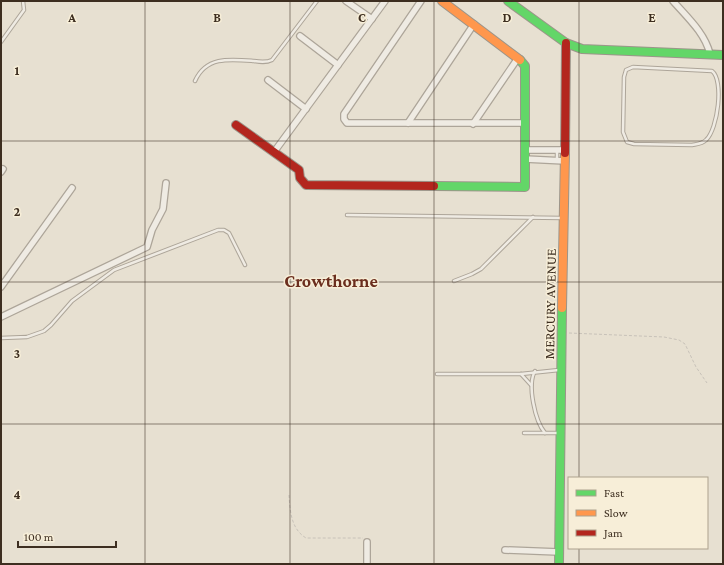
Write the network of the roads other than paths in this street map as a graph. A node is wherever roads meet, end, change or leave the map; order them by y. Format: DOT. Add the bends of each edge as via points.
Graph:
graph roads {
  1 [pos="23,1"];
  2 [pos="317,1"];
  3 [pos="346,1"];
  4 [pos="385,1"];
  5 [pos="422,1"];
  6 [pos="442,1"];
  7 [pos="508,1"];
  8 [pos="673,1"];
  9 [pos="372,19"];
  10 [pos="474,24"];
  11 [pos="300,36"];
  12 [pos="1,42"];
  13 [pos="566,43"];
  14 [pos="641,53"];
  15 [pos="710,54"];
  16 [pos="723,55"];
  17 [pos="518,58"];
  18 [pos="723,60"];
  19 [pos="338,65"];
  20 [pos="268,80"];
  21 [pos="194,81"];
  22 [pos="306,109"];
  23 [pos="721,110"];
  24 [pos="408,123"];
  25 [pos="524,123"];
  26 [pos="474,124"];
  27 [pos="236,125"];
  28 [pos="524,150"];
  29 [pos="561,150"];
  30 [pos="274,152"];
  31 [pos="525,159"];
  32 [pos="561,161"];
  33 [pos="166,183"];
  34 [pos="72,188"];
  35 [pos="347,215"];
  36 [pos="533,217"];
  37 [pos="564,218"];
  38 [pos="245,266"];
  39 [pos="454,281"];
  40 [pos="1,287"];
  41 [pos="1,317"];
  42 [pos="1,338"];
  43 [pos="562,370"];
  44 [pos="535,371"];
  45 [pos="437,374"];
  46 [pos="521,374"];
  47 [pos="532,385"];
  48 [pos="524,433"];
  49 [pos="544,433"];
  50 [pos="562,433"];
  51 [pos="368,542"];
  52 [pos="505,550"];
  53 [pos="559,552"];
  54 [pos="367,564"];
  55 [pos="559,564"];
  1 -- 12 [label="lane" via="22,13"];
  2 -- 21 [label="lane" via="272,60 212,62 200,70"];
  3 -- 9 [label="street"];
  4 -- 9 [label="street"];
  5 -- 24 [label="street" via="344,114 347,123"];
  6 -- 10 [label="street"];
  7 -- 13 [label="street"];
  8 -- 15 [label="street" via="700,33"];
  9 -- 19 [label="street"];
  10 -- 17 [label="street"];
  10 -- 24 [label="street"];
  11 -- 19 [label="street"];
  13 -- 14 [label="street" via="588,50"];
  13 -- 29 [label="street, MERCURY AVENUE"];
  14 -- 15 [label="street" via="650,51"];
  14 -- 18 [label="street"];
  15 -- 16 [label="street"];
  17 -- 25 [label="street" via="525,66"];
  17 -- 26 [label="street"];
  19 -- 22 [label="street"];
  20 -- 22 [label="street"];
  22 -- 30 [label="street"];
  23 -- 23 [label="lane" via="720,80 712,71 633,67 624,72 623,132 625,140 630,144 698,144 709,137"];
  24 -- 26 [label="street"];
  25 -- 26 [label="street"];
  25 -- 28 [label="street"];
  27 -- 30 [label="street"];
  28 -- 29 [label="street"];
  28 -- 31 [label="street"];
  29 -- 32 [label="street, MERCURY AVENUE"];
  30 -- 31 [label="street" via="299,170 300,178 306,185 525,187"];
  31 -- 32 [label="street"];
  32 -- 37 [label="street, MERCURY AVENUE"];
  33 -- 41 [label="street" via="163,209 147,247"];
  34 -- 40 [label="street"];
  35 -- 36 [label="lane"];
  36 -- 37 [label="lane"];
  36 -- 39 [label="lane" via="481,268"];
  37 -- 43 [label="street, MERCURY AVENUE"];
  38 -- 42 [label="lane" via="228,233 218,230 114,270 72,301 44,331 27,337"];
  43 -- 44 [label="lane"];
  43 -- 50 [label="street, MERCURY AVENUE"];
  44 -- 46 [label="lane"];
  44 -- 47 [label="lane"];
  45 -- 46 [label="lane"];
  46 -- 47 [label="lane"];
  47 -- 49 [label="lane" via="537,417"];
  48 -- 49 [label="lane"];
  49 -- 50 [label="lane"];
  50 -- 53 [label="street, MERCURY AVENUE"];
  51 -- 54 [label="street"];
  52 -- 53 [label="street"];
  53 -- 55 [label="street, MERCURY AVENUE"];
}
